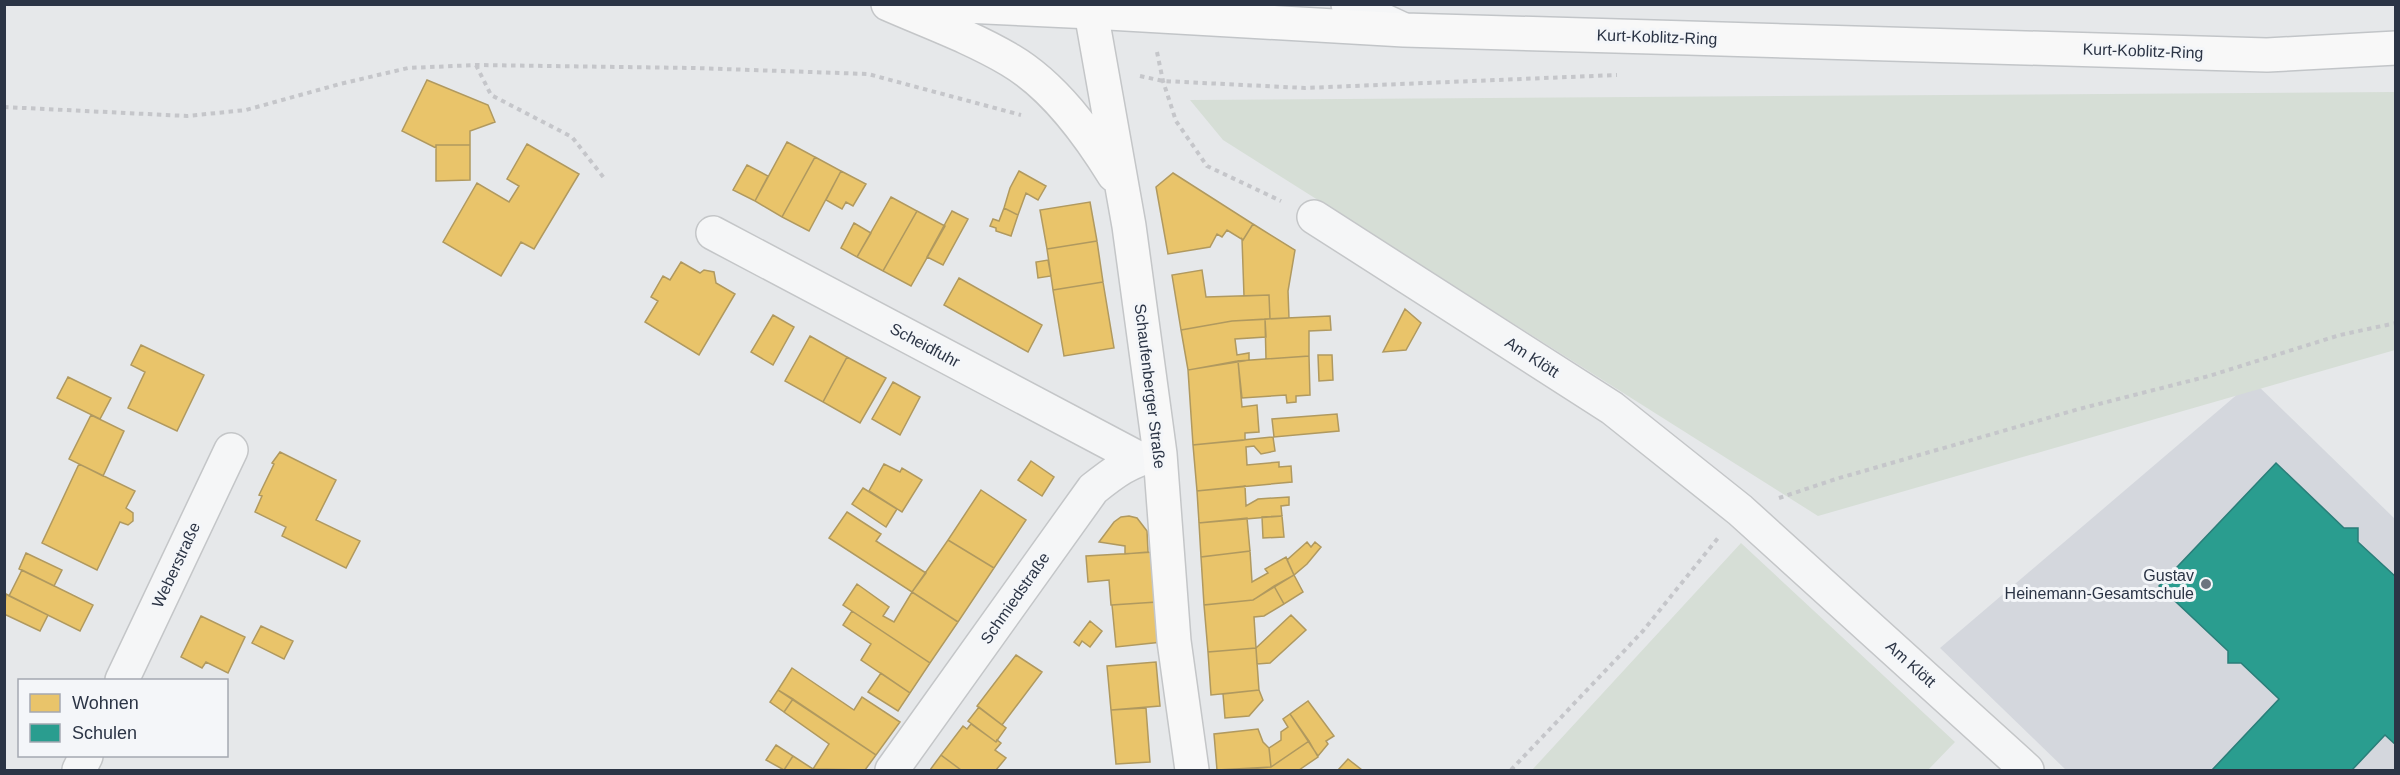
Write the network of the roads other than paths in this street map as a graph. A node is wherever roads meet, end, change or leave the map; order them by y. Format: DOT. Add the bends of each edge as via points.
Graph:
graph roads {
  1 [pos="888,4"];
  2 [pos="920,4"];
  3 [pos="1348,4"];
  4 [pos="1090,8"];
  5 [pos="1404,30"];
  6 [pos="2396,48"];
  7 [pos="1122,187"];
  8 [pos="1314,217"];
  9 [pos="713,233"];
  10 [pos="231,450"];
  11 [pos="1149,456"];
  12 [pos="123,679"];
  13 [pos="86,757"];
  14 [pos="79,771"];
  15 [pos="892,771"];
  16 [pos="1192,771"];
  17 [pos="2027,771"];
  1 -- 7 [label="main road" via="969,39 1011,61 1040,83 1094,143"];
  2 -- 4 [label="main road, Kurt-Koblitz-Ring"];
  3 -- 5 [label="street"];
  4 -- 5 [label="main road, Kurt-Koblitz-Ring"];
  4 -- 7 [label="main road, Schaufenberger Straße"];
  5 -- 6 [label="main road, Kurt-Koblitz-Ring" via="2267,55"];
  7 -- 11 [label="main road, Schaufenberger Straße"];
  8 -- 17 [label="street, Am Klött" via="1611,408 1740,510"];
  9 -- 11 [label="street, Scheidfuhr"];
  10 -- 12 [label="street, Weberstraße"];
  11 -- 15 [label="street, Schmiedstraße" via="1122,466 1093,489"];
  11 -- 16 [label="main road, Schaufenberger Straße"];
  13 -- 14 [label="street"];
}
